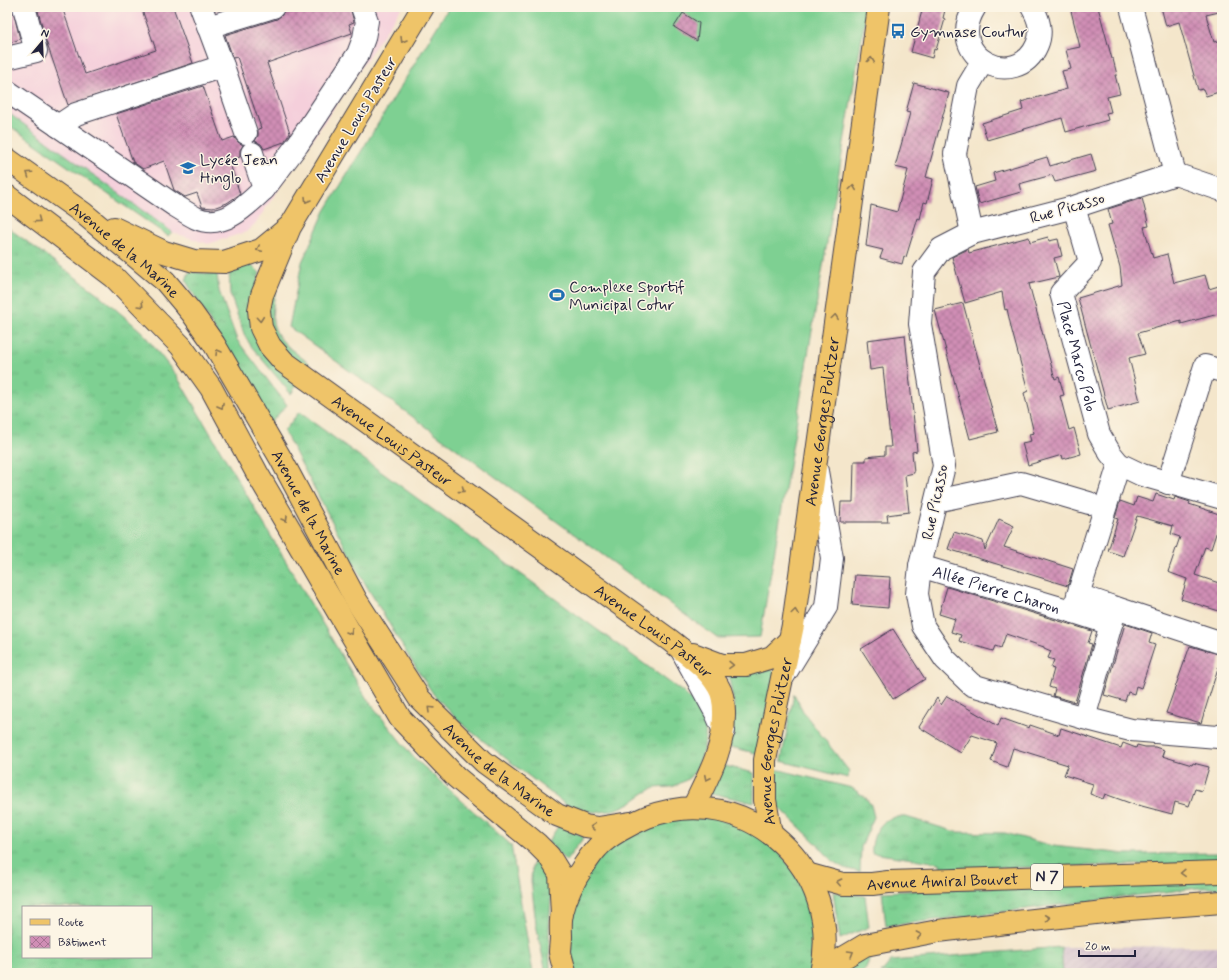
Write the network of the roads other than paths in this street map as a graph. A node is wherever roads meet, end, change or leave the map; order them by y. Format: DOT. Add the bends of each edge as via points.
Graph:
graph roads {
  1 [pos="24,7"];
  2 [pos="201,7"];
  3 [pos="274,7"];
  4 [pos="362,7"];
  5 [pos="423,7"];
  6 [pos="879,7"];
  7 [pos="975,7"];
  8 [pos="1032,7"];
  9 [pos="1131,7"];
  10 [pos="208,27"];
  11 [pos="7,58"];
  12 [pos="983,61"];
  13 [pos="223,66"];
  14 [pos="7,92"];
  15 [pos="58,126"];
  16 [pos="7,159"];
  17 [pos="1175,174"];
  18 [pos="264,189"];
  19 [pos="1222,190"];
  20 [pos="7,196"];
  21 [pos="1074,207"];
  22 [pos="83,213"];
  23 [pos="290,226"];
  24 [pos="972,233"];
  25 [pos="1222,372"];
  26 [pos="815,462"];
  27 [pos="1119,464"];
  28 [pos="1168,483"];
  29 [pos="1222,498"];
  30 [pos="936,501"];
  31 [pos="1089,503"];
  32 [pos="920,566"];
  33 [pos="1076,604"];
  34 [pos="1114,616"];
  35 [pos="790,640"];
  36 [pos="1222,643"];
  37 [pos="681,649"];
  38 [pos="782,680"];
  39 [pos="1084,718"];
  40 [pos="1222,735"];
  41 [pos="693,808"];
  42 [pos="630,823"];
  43 [pos="771,834"];
  44 [pos="1222,872"];
  45 [pos="808,874"];
  46 [pos="1222,902"];
  47 [pos="562,914"];
  48 [pos="565,973"];
  49 [pos="821,973"];
  50 [pos="827,973"];
  1 -- 11 [label="street" via="36,51"];
  2 -- 10 [label="street"];
  3 -- 10 [label="street"];
  4 -- 18 [label="street" via="367,21 358,54 298,144"];
  5 -- 23 [label="main road, Avenue Louis Pasteur, one-way"];
  26 -- 6 [label="main road, Avenue Georges Politzer, one-way"];
  7 -- 12 [label="street" via="969,16 966,29 968,42 974,53"];
  8 -- 12 [label="street" via="1038,17 1039,40 1027,59 1017,65 1005,67"];
  9 -- 17 [label="street"];
  10 -- 13 [label="street"];
  12 -- 24 [label="street" via="968,86 955,154"];
  13 -- 15 [label="street" via="76,114"];
  13 -- 18 [label="street"];
  14 -- 15 [label="street"];
  15 -- 18 [label="street" via="196,218 209,221 226,219 244,208"];
  22 -- 16 [label="main road, Avenue de la Marine, one-way"];
  17 -- 19 [label="street"];
  17 -- 21 [label="street, Rue Picasso"];
  20 -- 47 [label="main road, Avenue de la Marine, one-way" via="114,277 181,346 211,388 257,473 400,718 456,777 549,856 560,874"];
  21 -- 24 [label="street, Rue Picasso"];
  21 -- 27 [label="street, Place Marco Polo" via="1090,262 1061,293 1099,434"];
  23 -- 22 [label="main road, one-way" via="261,250 224,262 194,261 164,252"];
  42 -- 22 [label="main road, Avenue de la Marine, one-way" via="598,828 585,826 557,815 484,762 419,698 356,600 281,459 214,344 192,312 165,281"];
  23 -- 37 [label="main road, Avenue Louis Pasteur, one-way" via="262,295 259,310 260,328 270,346 284,362"];
  24 -- 30 [label="street, Rue Picasso" via="942,249 924,272 920,324 944,466"];
  25 -- 28 [label="street" via="1205,366"];
  35 -- 26 [label="main road, Avenue Georges Politzer, one-way"];
  26 -- 38 [label="street" via="832,558 826,607"];
  27 -- 28 [label="street"];
  27 -- 33 [label="street"];
  28 -- 29 [label="street"];
  30 -- 31 [label="street" via="1021,484"];
  30 -- 32 [label="street, Rue Picasso"];
  32 -- 33 [label="street, Allée Pierre Charon"];
  32 -- 39 [label="street, Rue Picasso" via="917,594 923,626 944,659 972,685"];
  33 -- 34 [label="street, Allée Pierre Charon"];
  34 -- 36 [label="street"];
  34 -- 39 [label="street"];
  37 -- 35 [label="main road, one-way" via="722,665 746,665 772,657"];
  35 -- 38 [label="main road, Avenue Georges Politzer"];
  37 -- 41 [label="main road, Avenue Louis Pasteur, one-way" via="706,670 719,686 724,699 724,731 715,762"];
  38 -- 43 [label="main road, Avenue Georges Politzer" via="765,760 765,800"];
  39 -- 40 [label="street, Rue Picasso" via="1131,730 1218,737"];
  41 -- 42 [label="main road" via="661,812"];
  41 -- 43 [label="main road" via="720,811 747,820"];
  42 -- 47 [label="main road" via="594,852 576,877"];
  43 -- 45 [label="main road" via="792,852"];
  44 -- 45 [label="main road, Avenue Amiral Bouvet / N 7, one-way" via="872,884 844,884"];
  45 -- 49 [label="main road" via="823,915 826,937"];
  50 -- 46 [label="main road, one-way" via="843,958 865,945 938,931 1130,909"];
  47 -- 48 [label="main road" via="560,952"];
}
